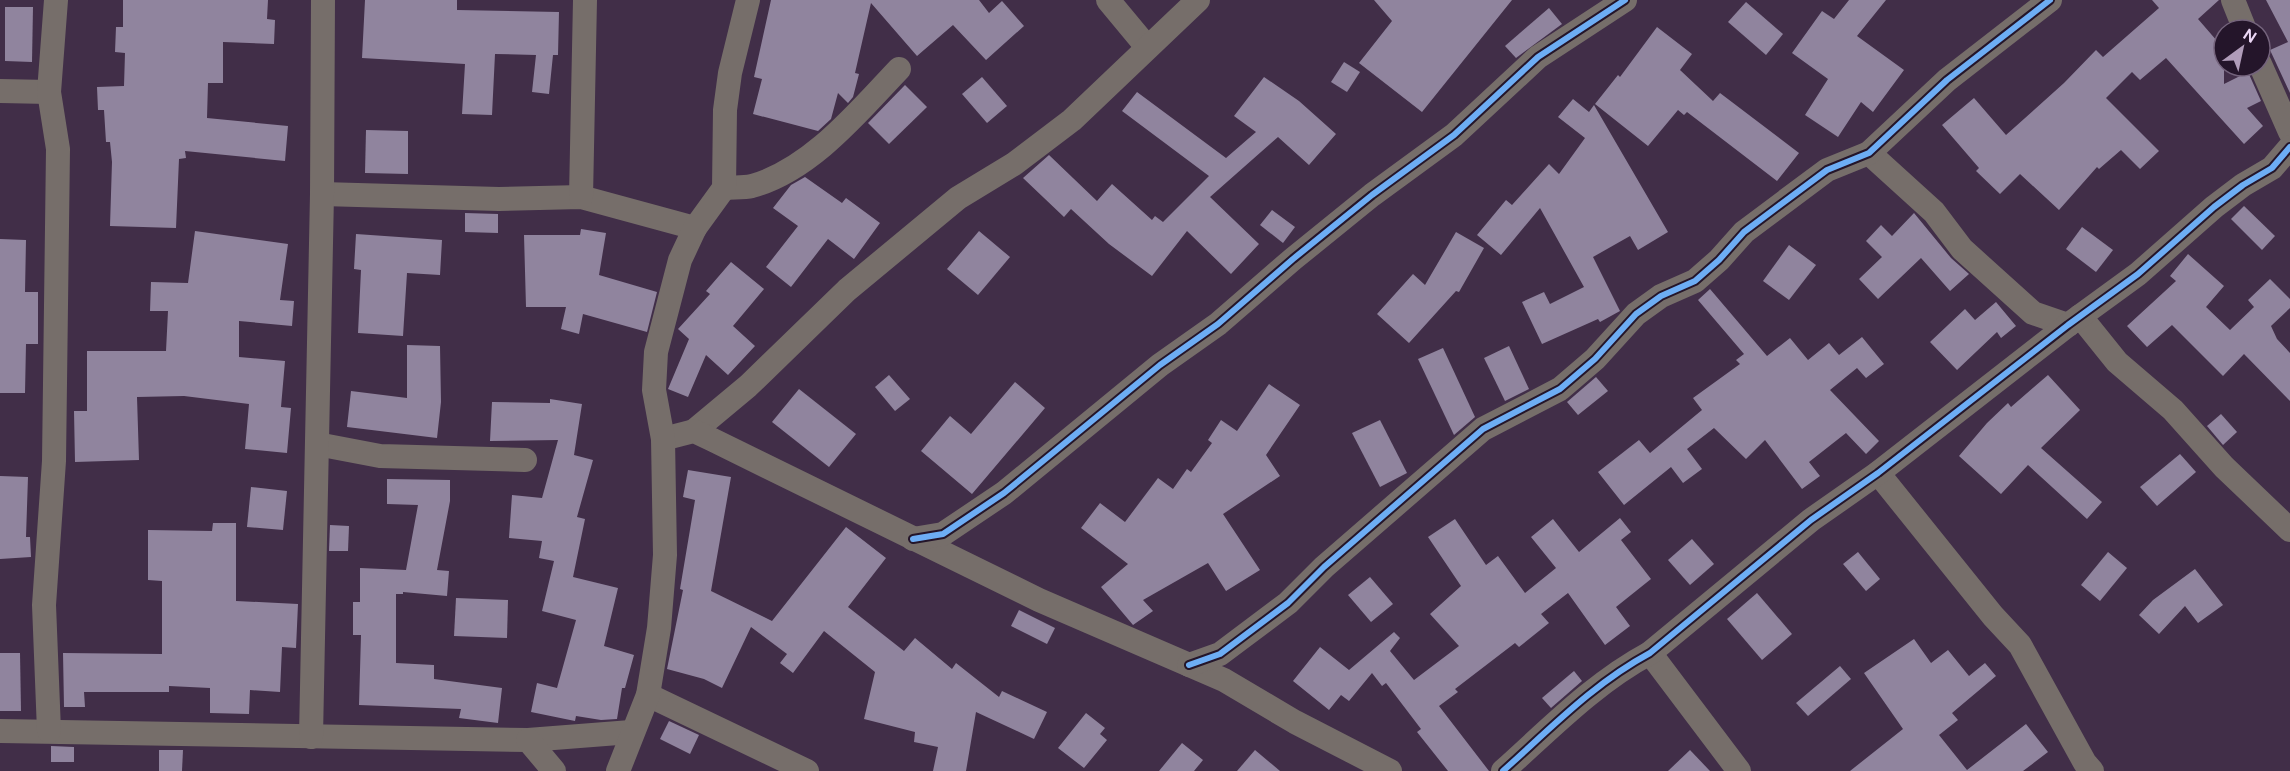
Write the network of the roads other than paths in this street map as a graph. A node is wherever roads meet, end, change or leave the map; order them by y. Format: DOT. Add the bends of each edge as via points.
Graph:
graph roads {
  1 [pos="56,0"];
  2 [pos="323,0"];
  3 [pos="585,0"];
  4 [pos="748,0"];
  5 [pos="1108,0"];
  6 [pos="1198,0"];
  7 [pos="1625,0"];
  8 [pos="2050,0"];
  9 [pos="2233,0"];
  10 [pos="2241,18"];
  11 [pos="1147,47"];
  12 [pos="899,69"];
  13 [pos="2266,78"];
  14 [pos="0,91"];
  15 [pos="49,92"];
  16 [pos="2290,132"];
  17 [pos="2290,147"];
  18 [pos="1869,153"];
  19 [pos="2281,170"];
  20 [pos="724,188"];
  21 [pos="322,194"];
  22 [pos="581,197"];
  23 [pos="695,228"];
  24 [pos="2033,314"];
  25 [pos="2074,320"];
  26 [pos="2040,346"];
  27 [pos="694,431"];
  28 [pos="663,439"];
  29 [pos="317,444"];
  30 [pos="525,460"];
  31 [pos="1878,473"];
  32 [pos="2286,517"];
  33 [pos="913,539"];
  34 [pos="1650,653"];
  35 [pos="1220,654"];
  36 [pos="1189,665"];
  37 [pos="1224,680"];
  38 [pos="648,695"];
  39 [pos="0,731"];
  40 [pos="49,731"];
  41 [pos="631,732"];
  42 [pos="311,737"];
  43 [pos="528,741"];
  44 [pos="554,771"];
  45 [pos="618,771"];
  46 [pos="807,771"];
  47 [pos="1390,771"];
  48 [pos="1503,771"];
  49 [pos="1739,771"];
  50 [pos="2092,771"];
  1 -- 15 [label="street"];
  2 -- 21 [label="street"];
  3 -- 22 [label="street"];
  4 -- 20 [label="street" via="725,110"];
  5 -- 11 [label="street"];
  6 -- 11 [label="street"];
  7 -- 33 [label="street" via="1538,57 1454,135 1372,195 1218,324 1160,365 1004,493 943,534"];
  8 -- 18 [label="street" via="1947,80"];
  9 -- 10 [label="street"];
  11 -- 27 [label="street" via="1072,120 1014,164 958,198 847,290 748,386"];
  12 -- 20 [label="street" via="831,141 751,186"];
  13 -- 16 [label="street"];
  14 -- 15 [label="street"];
  15 -- 40 [label="street" via="58,148 54,461 44,605"];
  17 -- 19 [label="street"];
  18 -- 24 [label="street" via="1934,212 1962,249"];
  18 -- 35 [label="street" via="1827,170 1757,221 1695,280 1661,296 1636,314 1595,359 1560,389 1483,429 1288,603"];
  19 -- 25 [label="street" via="2243,185 2138,274"];
  20 -- 23 [label="street"];
  21 -- 22 [label="street"];
  21 -- 29 [label="street"];
  22 -- 23 [label="street"];
  23 -- 28 [label="street" via="680,260 656,352 654,390"];
  24 -- 25 [label="street"];
  24 -- 26 [label="street"];
  25 -- 26 [label="street"];
  25 -- 32 [label="street" via="2173,410 2224,467"];
  26 -- 31 [label="street"];
  27 -- 28 [label="street"];
  27 -- 33 [label="street"];
  28 -- 38 [label="street" via="665,555"];
  29 -- 30 [label="street" via="380,456"];
  29 -- 42 [label="street"];
  31 -- 34 [label="street" via="1811,520"];
  31 -- 50 [label="street" via="2020,645"];
  33 -- 36 [label="street" via="1039,600"];
  34 -- 48 [label="street" via="1593,690"];
  34 -- 49 [label="street"];
  35 -- 36 [label="street"];
  35 -- 37 [label="street"];
  36 -- 37 [label="street"];
  37 -- 47 [label="street"];
  38 -- 41 [label="street"];
  38 -- 46 [label="street"];
  39 -- 40 [label="street"];
  40 -- 42 [label="street"];
  41 -- 43 [label="street"];
  41 -- 45 [label="street"];
  42 -- 43 [label="street"];
  43 -- 44 [label="street"];
}
